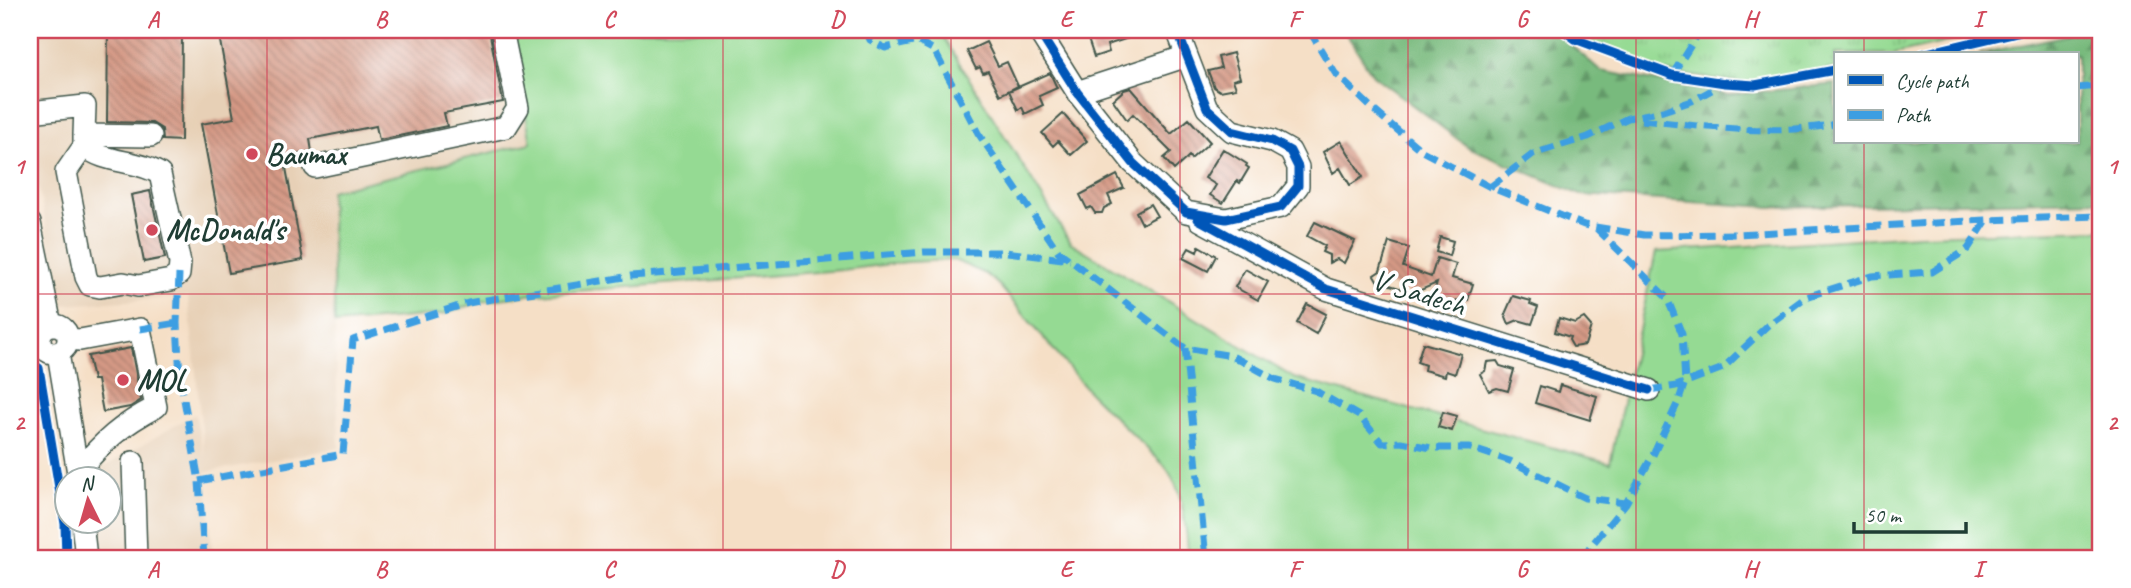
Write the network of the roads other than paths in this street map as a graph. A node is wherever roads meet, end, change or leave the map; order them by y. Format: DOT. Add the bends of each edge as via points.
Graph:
graph roads {
  1 [pos="502,30"];
  2 [pos="1038,30"];
  3 [pos="1177,30"];
  4 [pos="1187,55"];
  5 [pos="1077,92"];
  6 [pos="30,112"];
  7 [pos="151,136"];
  8 [pos="84,140"];
  9 [pos="315,167"];
  10 [pos="1186,212"];
  11 [pos="30,223"];
  12 [pos="40,336"];
  13 [pos="63,346"];
  14 [pos="1649,390"];
  15 [pos="133,462"];
  16 [pos="77,466"];
  17 [pos="85,466"];
  18 [pos="84,536"];
  19 [pos="86,558"];
  20 [pos="136,558"];
  1 -- 9 [label="street" via="518,108 506,127"];
  2 -- 5 [label="street, V Sadech"];
  3 -- 4 [label="street"];
  4 -- 5 [label="street"];
  4 -- 10 [label="street" via="1207,108 1232,131 1272,141 1290,151 1298,167 1298,186 1281,207 1226,219"];
  5 -- 10 [label="street, V Sadech" via="1133,163"];
  6 -- 8 [label="street" via="85,106"];
  7 -- 8 [label="street"];
  8 -- 8 [label="street" via="66,172 90,285 138,286 171,280 179,274 180,262 160,174 100,156"];
  10 -- 14 [label="street, V Sadech" via="1326,289"];
  11 -- 12 [label="street"];
  12 -- 13 [label="street" via="46,351"];
  13 -- 16 [label="street"];
  13 -- 17 [label="street" via="140,329 156,407 105,440"];
  15 -- 20 [label="street"];
  18 -- 19 [label="street"];
}
